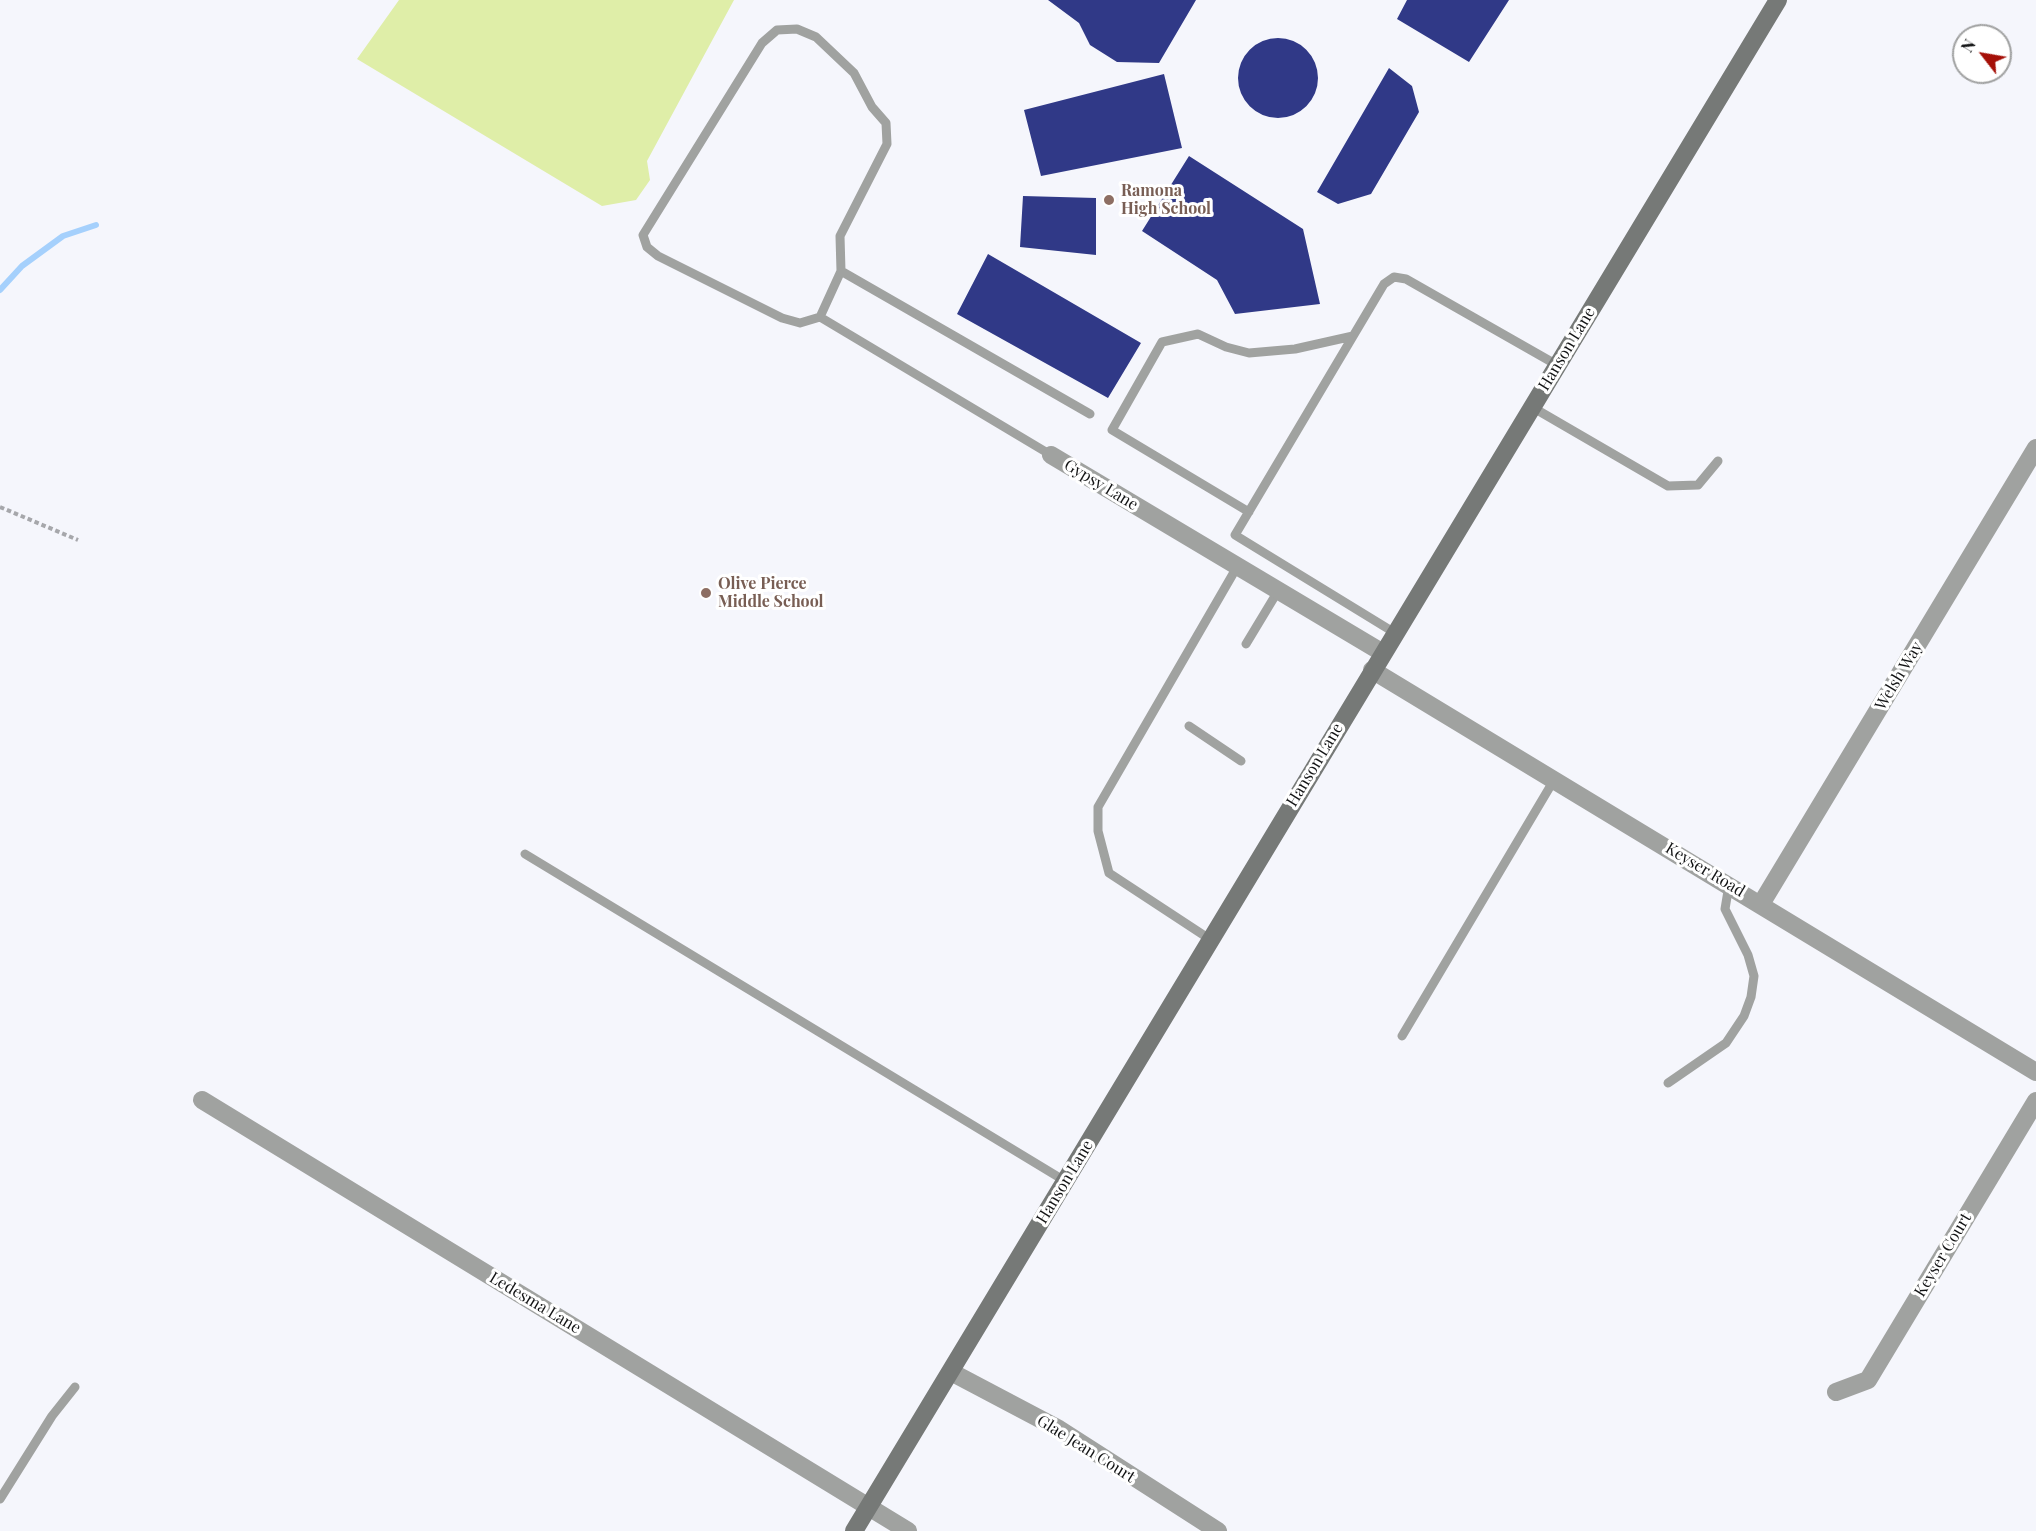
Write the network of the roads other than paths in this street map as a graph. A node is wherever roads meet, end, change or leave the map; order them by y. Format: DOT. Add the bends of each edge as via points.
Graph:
graph roads {
  1 [pos="1778,0"];
  2 [pos="841,271"];
  3 [pos="820,318"];
  4 [pos="1353,336"];
  5 [pos="1557,365"];
  6 [pos="1532,406"];
  7 [pos="1090,414"];
  8 [pos="2036,448"];
  9 [pos="1052,455"];
  10 [pos="1718,461"];
  11 [pos="1249,512"];
  12 [pos="1237,567"];
  13 [pos="1278,591"];
  14 [pos="1395,633"];
  15 [pos="1246,644"];
  16 [pos="1383,653"];
  17 [pos="1372,670"];
  18 [pos="1189,726"];
  19 [pos="1241,760"];
  20 [pos="1554,780"];
  21 [pos="525,854"];
  22 [pos="1730,885"];
  23 [pos="1761,904"];
  24 [pos="1210,940"];
  25 [pos="1402,1036"];
  26 [pos="2036,1072"];
  27 [pos="1668,1083"];
  28 [pos="202,1101"];
  29 [pos="2036,1101"];
  30 [pos="1065,1181"];
  31 [pos="951,1372"];
  32 [pos="75,1387"];
  33 [pos="1836,1392"];
  34 [pos="0,1499"];
  35 [pos="868,1506"];
  36 [pos="854,1531"];
  37 [pos="908,1531"];
  38 [pos="1218,1531"];
  1 -- 5 [label="main road, Hanson Lane"];
  2 -- 3 [label="lane"];
  2 -- 3 [label="lane" via="840,236 887,144 886,123 872,107 854,73 816,37 797,29 777,30 762,44 643,235 647,248 658,256 782,318 800,323"];
  2 -- 7 [label="lane"];
  3 -- 9 [label="lane, Gypsy Lane"];
  4 -- 5 [label="lane" via="1384,284 1394,277 1406,279"];
  4 -- 11 [label="lane"];
  4 -- 11 [label="lane" via="1295,349 1249,353 1198,334 1162,342 1112,430"];
  5 -- 6 [label="main road, Hanson Lane"];
  6 -- 10 [label="lane" via="1668,486 1698,485"];
  6 -- 14 [label="main road, Hanson Lane"];
  8 -- 23 [label="street, Welsh Way"];
  9 -- 12 [label="street, Gypsy Lane"];
  11 -- 14 [label="lane" via="1235,535"];
  12 -- 13 [label="street, Gypsy Lane"];
  12 -- 24 [label="lane" via="1098,807 1098,831 1109,873"];
  13 -- 15 [label="lane"];
  13 -- 16 [label="street, Gypsy Lane"];
  14 -- 16 [label="main road, Hanson Lane"];
  16 -- 17 [label="main road, Hanson Lane"];
  17 -- 20 [label="street, Keyser Road"];
  17 -- 24 [label="main road, Hanson Lane"];
  18 -- 19 [label="lane"];
  20 -- 22 [label="street, Keyser Road"];
  20 -- 25 [label="lane"];
  21 -- 30 [label="lane"];
  22 -- 23 [label="street, Keyser Road"];
  22 -- 27 [label="lane" via="1725,909 1748,955 1754,976 1751,997 1726,1043"];
  23 -- 26 [label="street, Keyser Road"];
  24 -- 30 [label="main road, Hanson Lane"];
  28 -- 35 [label="street, Ledesma Lane"];
  29 -- 33 [label="street, Keyser Court" via="1868,1380"];
  30 -- 31 [label="main road, Hanson Lane"];
  31 -- 35 [label="main road, Hanson Lane"];
  31 -- 38 [label="street, Glae Jean Court" via="1059,1430"];
  32 -- 34 [label="lane"];
  35 -- 36 [label="main road, Hanson Lane"];
  35 -- 37 [label="street, Ledesma Lane"];
}
